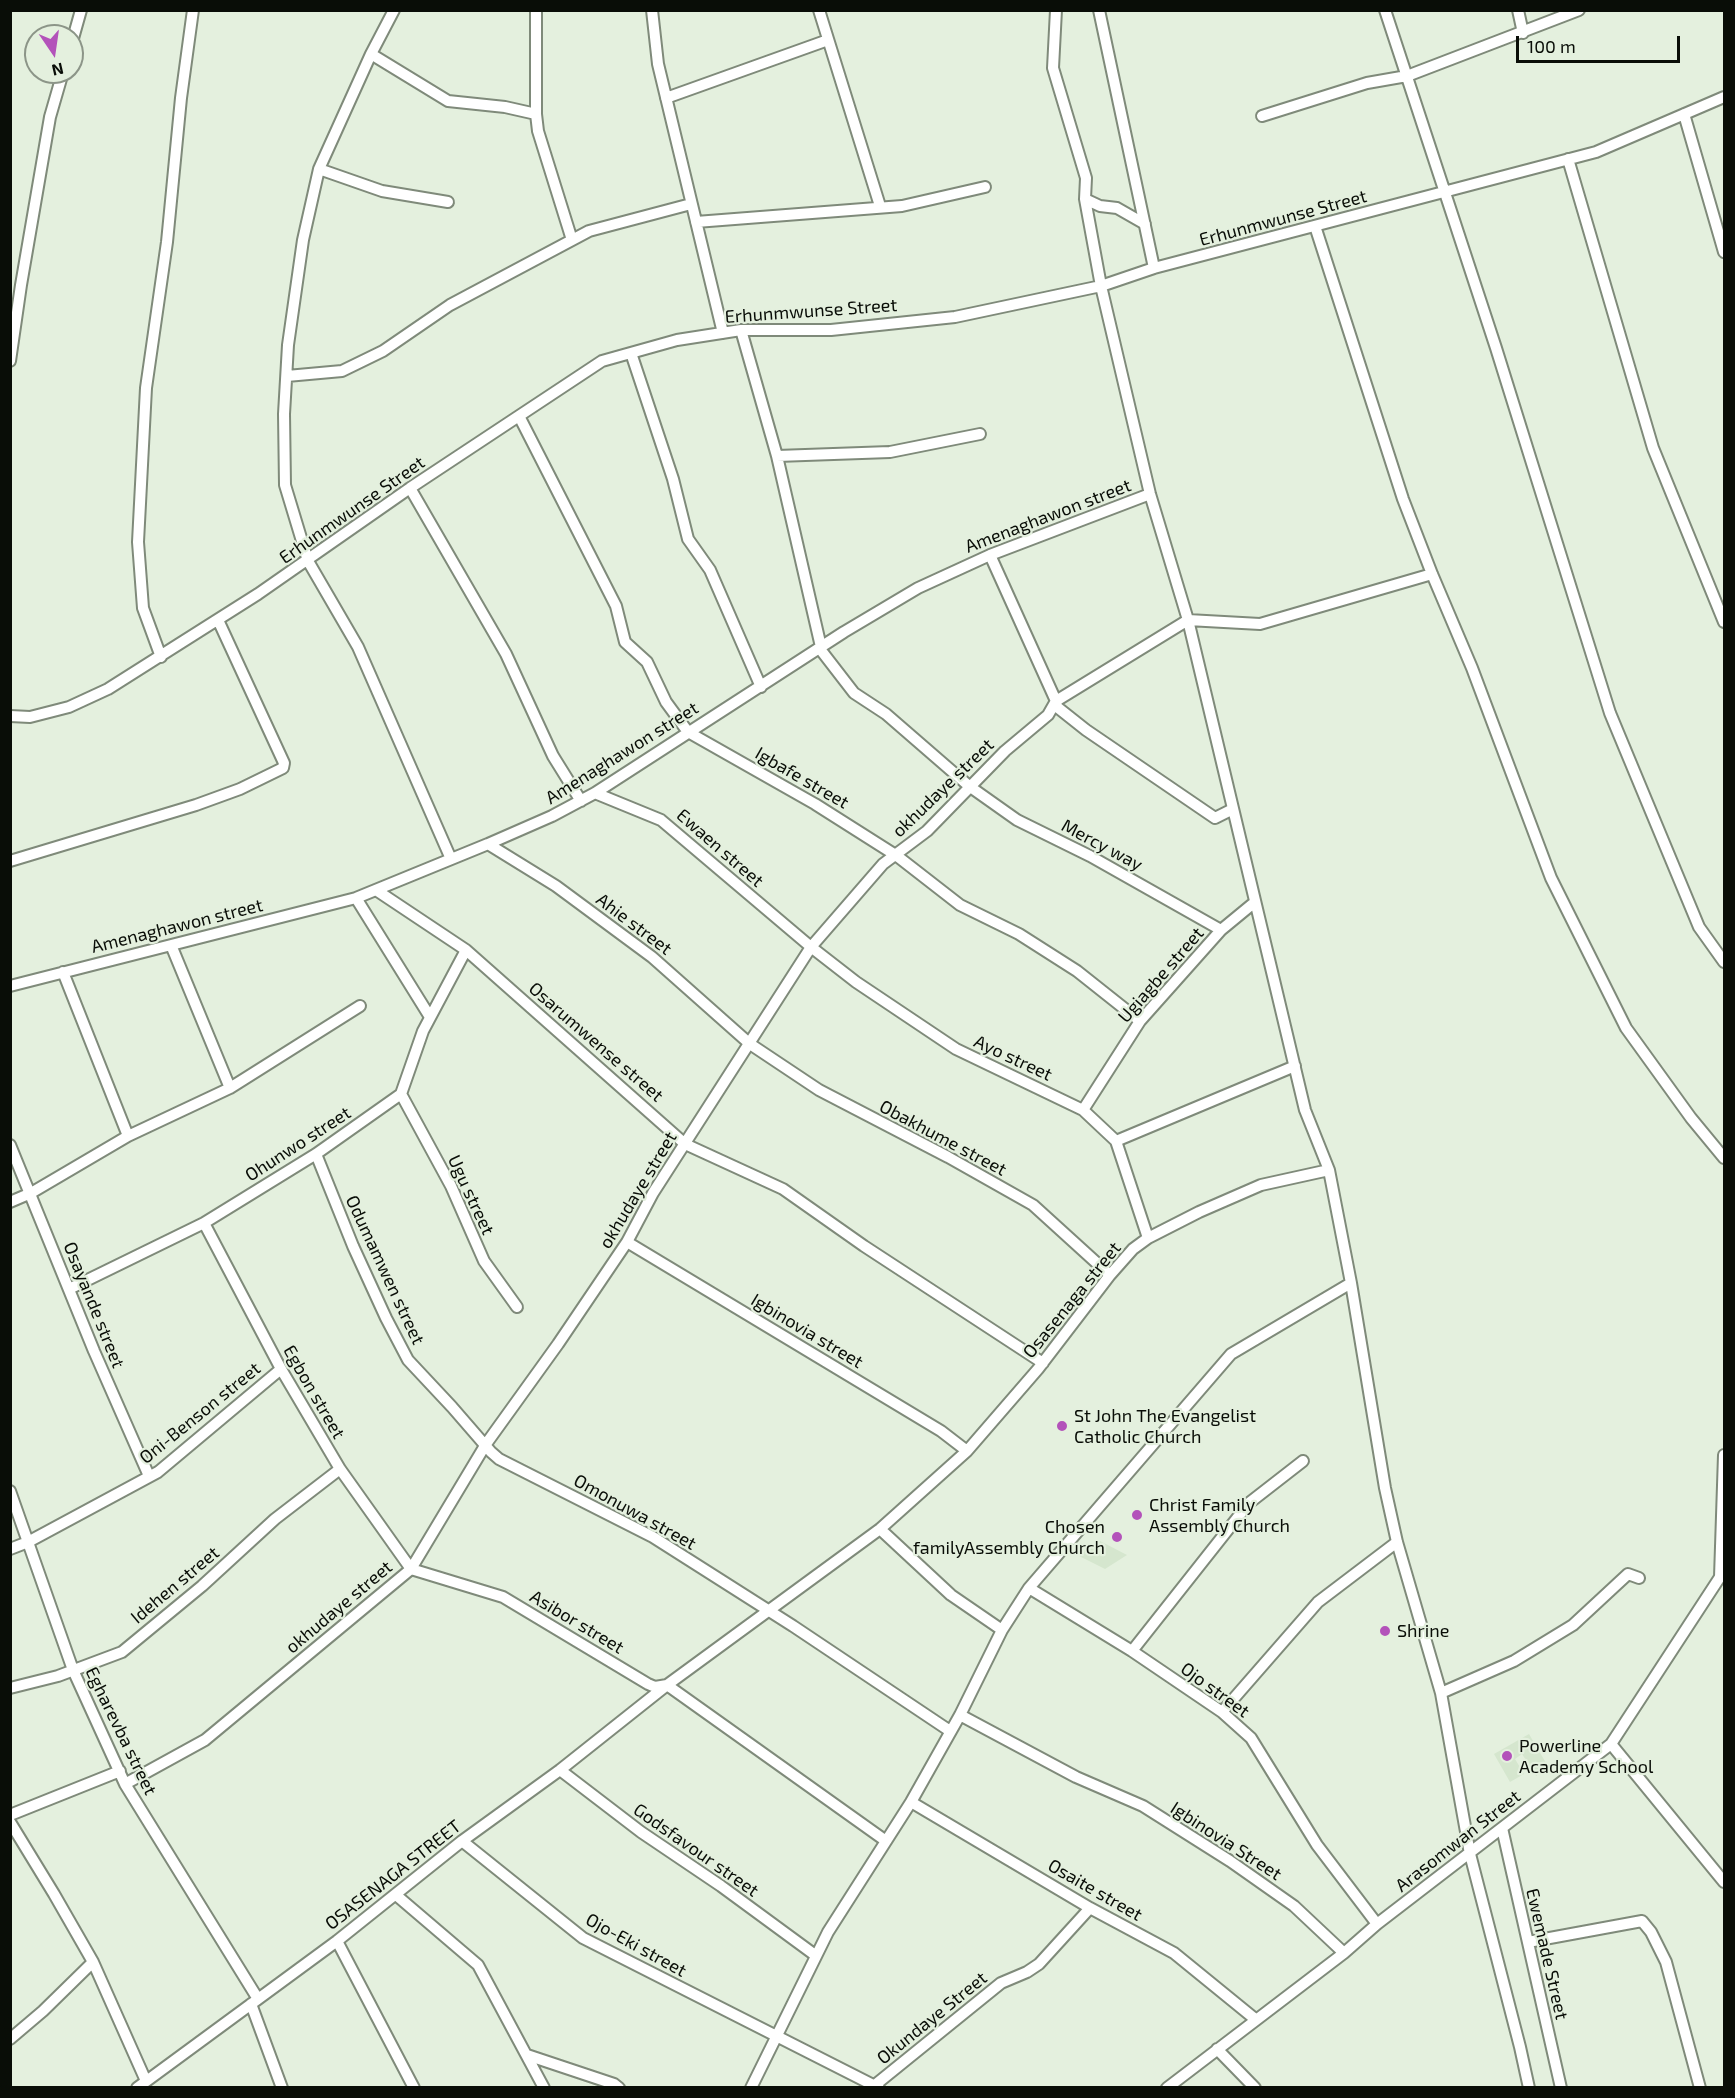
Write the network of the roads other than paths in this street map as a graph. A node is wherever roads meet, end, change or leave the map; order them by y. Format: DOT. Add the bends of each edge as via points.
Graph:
graph roads {
  1 [pos="193,10"];
  2 [pos="394,10"];
  3 [pos="536,10"];
  4 [pos="652,10"];
  5 [pos="819,10"];
  6 [pos="1056,10"];
  7 [pos="1099,10"];
  8 [pos="1385,10"];
  9 [pos="1518,10"];
  10 [pos="1578,10"];
  11 [pos="1523,33"];
  12 [pos="828,40"];
  13 [pos="371,54"];
  14 [pos="1407,76"];
  15 [pos="60,84"];
  16 [pos="1725,97"];
  17 [pos="666,98"];
  18 [pos="536,114"];
  19 [pos="1684,114"];
  20 [pos="1262,116"];
  21 [pos="1568,159"];
  22 [pos="320,170"];
  23 [pos="985,187"];
  24 [pos="1444,193"];
  25 [pos="1086,199"];
  26 [pos="448,202"];
  27 [pos="691,204"];
  28 [pos="880,206"];
  29 [pos="696,222"];
  30 [pos="1145,224"];
  31 [pos="1315,226"];
  32 [pos="572,240"];
  33 [pos="1725,252"];
  34 [pos="1155,268"];
  35 [pos="1101,286"];
  36 [pos="741,330"];
  37 [pos="723,333"];
  38 [pos="631,353"];
  39 [pos="10,361"];
  40 [pos="287,376"];
  41 [pos="519,416"];
  42 [pos="980,434"];
  43 [pos="777,456"];
  44 [pos="410,488"];
  45 [pos="1150,494"];
  46 [pos="990,555"];
  47 [pos="308,561"];
  48 [pos="1432,574"];
  49 [pos="218,620"];
  50 [pos="1188,620"];
  51 [pos="1725,622"];
  52 [pos="821,648"];
  53 [pos="161,657"];
  54 [pos="761,687"];
  55 [pos="1056,701"];
  56 [pos="10,716"];
  57 [pos="688,732"];
  58 [pos="969,786"];
  59 [pos="596,793"];
  60 [pos="581,801"];
  61 [pos="1233,809"];
  62 [pos="488,844"];
  63 [pos="897,856"];
  64 [pos="451,859"];
  65 [pos="10,861"];
  66 [pos="376,890"];
  67 [pos="356,898"];
  68 [pos="1255,902"];
  69 [pos="1221,930"];
  70 [pos="171,945"];
  71 [pos="811,948"];
  72 [pos="466,950"];
  73 [pos="1725,962"];
  74 [pos="63,972"];
  75 [pos="10,986"];
  76 [pos="360,1006"];
  77 [pos="430,1017"];
  78 [pos="1140,1021"];
  79 [pos="750,1044"];
  80 [pos="1295,1066"];
  81 [pos="230,1088"];
  82 [pos="401,1094"];
  83 [pos="1083,1110"];
  84 [pos="128,1136"];
  85 [pos="1116,1141"];
  86 [pos="10,1144"];
  87 [pos="685,1144"];
  88 [pos="316,1154"];
  89 [pos="1725,1158"];
  90 [pos="1329,1170"];
  91 [pos="31,1193"];
  92 [pos="10,1202"];
  93 [pos="204,1223"];
  94 [pos="1148,1238"];
  95 [pos="627,1242"];
  96 [pos="1110,1275"];
  97 [pos="1351,1283"];
  98 [pos="69,1289"];
  99 [pos="517,1306"];
  100 [pos="1043,1363"];
  101 [pos="281,1369"];
  102 [pos="486,1444"];
  103 [pos="967,1451"];
  104 [pos="1725,1455"];
  105 [pos="1304,1461"];
  106 [pos="340,1469"];
  107 [pos="149,1476"];
  108 [pos="10,1491"];
  109 [pos="1724,1502"];
  110 [pos="880,1529"];
  111 [pos="28,1542"];
  112 [pos="1397,1542"];
  113 [pos="10,1549"];
  114 [pos="411,1569"];
  115 [pos="1722,1577"];
  116 [pos="1639,1578"];
  117 [pos="1029,1588"];
  118 [pos="769,1611"];
  119 [pos="1002,1630"];
  120 [pos="1132,1651"];
  121 [pos="73,1670"];
  122 [pos="667,1685"];
  123 [pos="10,1688"];
  124 [pos="1441,1693"];
  125 [pos="1222,1712"];
  126 [pos="960,1715"];
  127 [pos="950,1731"];
  128 [pos="1611,1744"];
  129 [pos="560,1770"];
  130 [pos="120,1771"];
  131 [pos="125,1784"];
  132 [pos="911,1802"];
  133 [pos="10,1815"];
  134 [pos="10,1822"];
  135 [pos="1502,1828"];
  136 [pos="462,1841"];
  137 [pos="886,1841"];
  138 [pos="1470,1854"];
  139 [pos="1725,1882"];
  140 [pos="396,1895"];
  141 [pos="1090,1908"];
  142 [pos="1377,1924"];
  143 [pos="337,1941"];
  144 [pos="1528,1942"];
  145 [pos="1344,1953"];
  146 [pos="815,1955"];
  147 [pos="93,1962"];
  148 [pos="254,2001"];
  149 [pos="1255,2019"];
  150 [pos="777,2038"];
  151 [pos="10,2039"];
  152 [pos="1216,2049"];
  153 [pos="527,2055"];
  154 [pos="141,2084"];
  155 [pos="877,2086"];
  156 [pos="282,2088"];
  157 [pos="414,2088"];
  158 [pos="544,2088"];
  159 [pos="619,2088"];
  160 [pos="751,2088"];
  161 [pos="1167,2088"];
  162 [pos="1255,2088"];
  163 [pos="1529,2088"];
  164 [pos="1561,2088"];
  165 [pos="1700,2088"];
  1 -- 53 [label="street" via="146,388 138,542 143,608"];
  2 -- 13 [label="street"];
  3 -- 18 [label="street"];
  4 -- 17 [label="street"];
  5 -- 12 [label="street"];
  6 -- 25 [label="street" via="1053,68 1086,178"];
  7 -- 30 [label="street"];
  8 -- 14 [label="street"];
  9 -- 11 [label="street"];
  10 -- 11 [label="street"];
  11 -- 14 [label="street"];
  12 -- 17 [label="street"];
  12 -- 28 [label="street"];
  13 -- 18 [label="street" via="448,101"];
  13 -- 22 [label="street"];
  14 -- 20 [label="street" via="1366,83"];
  14 -- 24 [label="street"];
  15 -- 39 [label="street" via="50,117"];
  16 -- 19 [label="street, Erhunmwunse Street"];
  17 -- 27 [label="street"];
  18 -- 32 [label="street"];
  19 -- 21 [label="street, Erhunmwunse Street" via="1596,152"];
  19 -- 33 [label="street"];
  21 -- 24 [label="street, Erhunmwunse Street"];
  21 -- 51 [label="street" via="1653,448"];
  22 -- 26 [label="street" via="382,191"];
  22 -- 40 [label="street" via="303,240"];
  23 -- 28 [label="street" via="902,206"];
  24 -- 31 [label="street, Erhunmwunse Street"];
  24 -- 73 [label="street" via="1610,713 1699,927"];
  25 -- 30 [label="street" via="1117,208"];
  25 -- 35 [label="street"];
  27 -- 29 [label="street"];
  27 -- 32 [label="street" via="589,231"];
  28 -- 29 [label="street"];
  29 -- 37 [label="street"];
  30 -- 34 [label="street"];
  31 -- 34 [label="street, Erhunmwunse Street"];
  31 -- 48 [label="street" via="1403,498"];
  32 -- 40 [label="street" via="450,305 383,351 342,371"];
  34 -- 35 [label="street, Erhunmwunse Street"];
  35 -- 36 [label="street, Erhunmwunse Street" via="955,317 831,330"];
  35 -- 45 [label="street"];
  36 -- 37 [label="street, Erhunmwunse Street"];
  36 -- 43 [label="street"];
  37 -- 38 [label="street, Erhunmwunse Street"];
  38 -- 41 [label="street, Erhunmwunse Street" via="602,361"];
  38 -- 54 [label="street" via="673,479 688,539 710,570"];
  40 -- 47 [label="street" via="285,485"];
  41 -- 44 [label="street, Erhunmwunse Street"];
  41 -- 57 [label="street" via="616,606 625,642 647,662 666,702"];
  42 -- 43 [label="street" via="890,452"];
  43 -- 52 [label="street"];
  44 -- 47 [label="street, Erhunmwunse Street"];
  44 -- 60 [label="street" via="506,654 553,756"];
  45 -- 46 [label="street, Amenaghawon street"];
  45 -- 50 [label="street"];
  46 -- 52 [label="street, Amenaghawon street" via="918,588"];
  46 -- 55 [label="street"];
  47 -- 49 [label="street, Erhunmwunse Street"];
  47 -- 64 [label="street" via="358,647"];
  48 -- 50 [label="street" via="1260,624"];
  48 -- 89 [label="street" via="1551,878 1620,1017 1691,1118"];
  49 -- 53 [label="street, Erhunmwunse Street"];
  49 -- 65 [label="street" via="272,735 283,768 196,805"];
  50 -- 55 [label="street, okhudaye street"];
  50 -- 61 [label="street"];
  52 -- 54 [label="street, Amenaghawon street"];
  52 -- 58 [label="street, Mercy way" via="854,693 885,714"];
  53 -- 56 [label="street, Erhunmwunse Street" via="69,707 30,717"];
  54 -- 57 [label="street, Amenaghawon street"];
  55 -- 58 [label="street, okhudaye street" via="1048,715"];
  55 -- 61 [label="street" via="1057,707 1086,730 1215,818"];
  57 -- 59 [label="street, Amenaghawon street"];
  57 -- 63 [label="street, Igbafe street"];
  58 -- 63 [label="street, okhudaye street"];
  58 -- 69 [label="street, Mercy way" via="1017,820"];
  59 -- 60 [label="street, Amenaghawon street"];
  59 -- 71 [label="street, Ewaen street" via="661,820"];
  60 -- 62 [label="street, Amenaghawon street"];
  61 -- 68 [label="street"];
  62 -- 64 [label="street, Amenaghawon street"];
  62 -- 79 [label="street, Ahie street" via="556,886 652,957"];
  63 -- 71 [label="street, okhudaye street" via="883,864"];
  63 -- 78 [label="street, Igbafe street" via="960,905 1018,934 1077,971"];
  64 -- 66 [label="street, Amenaghawon street"];
  66 -- 67 [label="street, Amenaghawon street"];
  66 -- 72 [label="street, Osarumwense street"];
  67 -- 70 [label="street, Amenaghawon street"];
  67 -- 77 [label="street"];
  68 -- 69 [label="street, Ugiagbe street"];
  68 -- 80 [label="street"];
  69 -- 78 [label="street, Ugiagbe street"];
  70 -- 74 [label="street, Amenaghawon street"];
  70 -- 81 [label="street"];
  71 -- 79 [label="street, okhudaye street"];
  71 -- 83 [label="street, Ayo street" via="956,1049"];
  72 -- 77 [label="street"];
  72 -- 87 [label="street, Osarumwense street"];
  74 -- 75 [label="street, Amenaghawon street"];
  74 -- 84 [label="street"];
  76 -- 81 [label="street"];
  77 -- 82 [label="street"];
  78 -- 83 [label="street, Ugiagbe street"];
  79 -- 87 [label="street, okhudaye street"];
  79 -- 96 [label="street, Obakhume street" via="819,1090 1033,1205"];
  80 -- 85 [label="street"];
  80 -- 90 [label="street" via="1305,1110"];
  81 -- 84 [label="street"];
  82 -- 88 [label="street, Ohunwo street"];
  82 -- 99 [label="street, Ugu street" via="451,1186 484,1261"];
  83 -- 85 [label="street, Ayo street"];
  84 -- 91 [label="street"];
  85 -- 94 [label="street, Ayo street"];
  86 -- 91 [label="street, Osayande street"];
  87 -- 95 [label="street, okhudaye street"];
  87 -- 100 [label="street, Osarumwense street" via="783,1189"];
  88 -- 93 [label="street, Ohunwo street"];
  88 -- 102 [label="street, Odumamwen street" via="408,1360"];
  90 -- 94 [label="street, Osasenaga street" via="1261,1185"];
  90 -- 97 [label="street"];
  91 -- 92 [label="street"];
  91 -- 98 [label="street, Osayande street"];
  93 -- 98 [label="street, Ohunwo street"];
  93 -- 101 [label="street, Egbon street"];
  94 -- 96 [label="street, Osasenaga street"];
  95 -- 102 [label="street, okhudaye street"];
  95 -- 103 [label="street, Igbinovia street" via="941,1431"];
  96 -- 100 [label="street, Osasenaga street"];
  97 -- 112 [label="street"];
  97 -- 117 [label="street" via="1231,1354"];
  98 -- 107 [label="street, Osayande street"];
  100 -- 103 [label="street, Osasenaga street"];
  101 -- 106 [label="street, Egbon street"];
  101 -- 107 [label="street, Oni-Benson street"];
  102 -- 114 [label="street, okhudaye street"];
  102 -- 118 [label="street, Omonuwa street" via="499,1459 653,1538"];
  103 -- 110 [label="street, Osasenaga street"];
  104 -- 109 [label="street"];
  105 -- 120 [label="street" via="1249,1503"];
  106 -- 114 [label="street, Egbon street"];
  106 -- 121 [label="street, Idehen street" via="275,1519 122,1652"];
  107 -- 111 [label="street, Oni-Benson street"];
  108 -- 111 [label="street, Egharevba street"];
  109 -- 115 [label="street"];
  110 -- 118 [label="street, Osasenaga street"];
  110 -- 119 [label="street" via="951,1595"];
  111 -- 113 [label="street, Oni-Benson street"];
  111 -- 121 [label="street, Egharevba street"];
  112 -- 124 [label="street"];
  112 -- 125 [label="street" via="1318,1602"];
  114 -- 122 [label="street, Asibor street" via="503,1597 648,1684"];
  114 -- 131 [label="street, okhudaye street" via="205,1740"];
  115 -- 128 [label="street, Arasomwan Street"];
  116 -- 124 [label="street" via="1628,1574 1573,1625 1514,1661"];
  117 -- 119 [label="street"];
  117 -- 120 [label="street, Ojo street"];
  118 -- 122 [label="street, OSASENAGA STREET"];
  118 -- 127 [label="street, Omonuwa street"];
  119 -- 126 [label="street"];
  120 -- 125 [label="street, Ojo street"];
  121 -- 123 [label="street, Idehen street"];
  121 -- 130 [label="street, Egharevba street"];
  122 -- 129 [label="street, OSASENAGA STREET"];
  122 -- 137 [label="street, Asibor street"];
  124 -- 138 [label="street"];
  125 -- 142 [label="street, Ojo street" via="1251,1738 1317,1845"];
  126 -- 127 [label="street"];
  126 -- 145 [label="street, Igbinovia Street" via="1077,1777 1143,1806 1294,1906"];
  127 -- 132 [label="street"];
  128 -- 135 [label="street, Arasomwan Street"];
  128 -- 139 [label="street"];
  129 -- 136 [label="street, OSASENAGA STREET"];
  129 -- 146 [label="street, Godsfavour street"];
  130 -- 131 [label="street, Egharevba street"];
  130 -- 133 [label="street"];
  131 -- 148 [label="street, Egharevba street"];
  132 -- 137 [label="street"];
  132 -- 141 [label="street, Osaite street"];
  134 -- 147 [label="street"];
  135 -- 138 [label="street, Arasomwan Street"];
  135 -- 144 [label="street, Ewemade Street"];
  136 -- 140 [label="street, OSASENAGA STREET"];
  136 -- 150 [label="street, Ojo-Eki street" via="583,1938"];
  137 -- 146 [label="street"];
  138 -- 142 [label="street, Arasomwan Street"];
  138 -- 163 [label="street"];
  140 -- 143 [label="street, OSASENAGA STREET"];
  140 -- 153 [label="street" via="478,1965"];
  141 -- 149 [label="street, Osaite street" via="1174,1953"];
  141 -- 155 [label="street, Okundaye Street" via="1039,1964 1001,1983"];
  142 -- 145 [label="street, Arasomwan Street"];
  143 -- 148 [label="street, OSASENAGA STREET"];
  143 -- 157 [label="street"];
  144 -- 164 [label="street, Ewemade Street"];
  144 -- 165 [label="street" via="1642,1921 1666,1962"];
  145 -- 149 [label="street, Arasomwan Street"];
  146 -- 150 [label="street"];
  147 -- 151 [label="street"];
  147 -- 154 [label="street"];
  148 -- 154 [label="street, OSASENAGA STREET"];
  148 -- 156 [label="street, Egharevba street"];
  149 -- 152 [label="street, Arasomwan Street"];
  150 -- 155 [label="street"];
  150 -- 160 [label="street"];
  152 -- 161 [label="street, Arasomwan Street"];
  152 -- 162 [label="street"];
  153 -- 158 [label="street"];
  153 -- 159 [label="street"];
}
